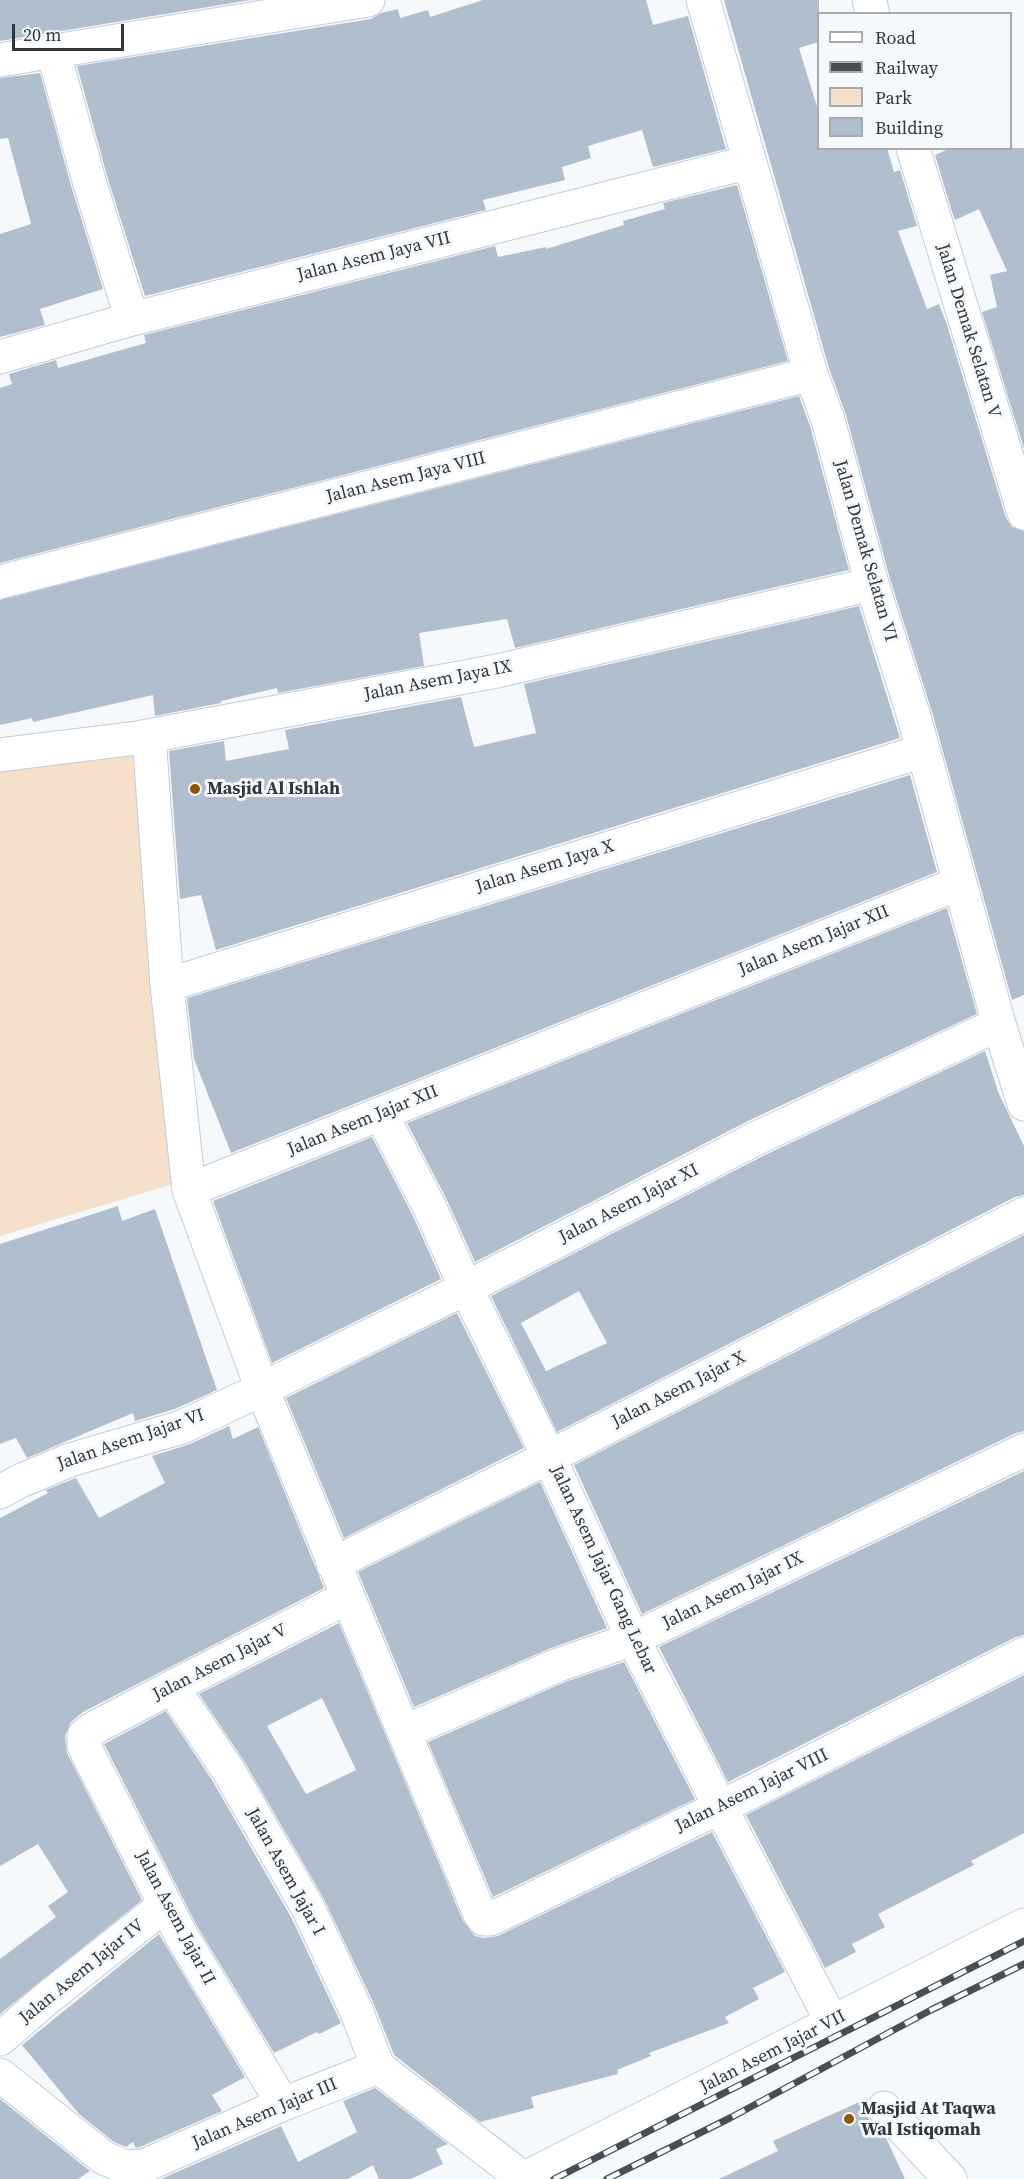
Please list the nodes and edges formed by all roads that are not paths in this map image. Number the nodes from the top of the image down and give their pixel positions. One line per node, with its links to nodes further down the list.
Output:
1 (368, 0): 3 (street)
2 (703, 0): 6 (street, Jalan Demak Selatan VI)
3 (53, 51): 4 (street); 7 (street)
4 (0, 60)
5 (914, 150): 10 (street, Jalan Demak Selatan V)
6 (750, 162): 7 (street, Jalan Asem Jaya VII); 9 (street, Jalan Demak Selatan VI)
7 (132, 319): 8 (street, Jalan Asem Jaya VII)
8 (0, 357)
9 (811, 374): 11 (street, Jalan Asem Jaya VIII); 12 (street, Jalan Demak Selatan VI)
10 (1024, 513)
11 (0, 582)
12 (872, 584): 13 (street, Jalan Asem Jaya IX); 14 (street, Jalan Demak Selatan VI)
13 (149, 736): 15 (street, Jalan Asem Jaya IX); 17 (street)
14 (923, 751): 16 (street, Jalan Demak Selatan VI); 17 (street, Jalan Asem Jaya X)
15 (0, 755)
16 (960, 883): 18 (street, Jalan Demak Selatan VI); 20 (street, Jalan Asem Jajar XII)
17 (168, 985): 21 (street)
18 (999, 1024): 19 (street, Jalan Demak Selatan VI); 23 (street, Jalan Asem Jajar XI)
19 (1024, 1104)
20 (381, 1114): 21 (street, Jalan Asem Jajar XII); 23 (street, Jalan Asem Jajar Gang Lebar)
21 (189, 1190): 24 (street)
22 (1024, 1214): 26 (street, Jalan Asem Jajar X)
23 (466, 1288): 24 (street, Jalan Asem Jajar XI); 26 (street, Jalan Asem Jajar Gang Lebar)
24 (262, 1389): 27 (street, Jalan Asem Jajar VI); 28 (street)
25 (1024, 1450): 30 (street, Jalan Asem Jajar IX)
26 (549, 1456): 28 (street, Jalan Asem Jajar X); 30 (street, Jalan Asem Jajar Gang Lebar)
27 (0, 1492)
28 (333, 1564): 29 (street)
29 (348, 1597): 32 (street, Jalan Asem Jajar V); 34 (street)
30 (633, 1639): 34 (street, Jalan Asem Jajar IX); 35 (street, Jalan Asem Jajar Gang Lebar)
31 (1024, 1654): 35 (street, Jalan Asem Jajar VIII)
32 (172, 1687): 33 (street, Jalan Asem Jajar V); 40 (street, Jalan Asem Jajar I)
33 (92, 1729): 36 (street, Jalan Asem Jajar II)
34 (404, 1732): 35 (street, Jalan Asem Jajar VIII)
35 (720, 1807): 38 (street, Jalan Asem Jajar Gang Lebar)
36 (165, 1905): 39 (street, Jalan Asem Jajar IV); 42 (street, Jalan Asem Jajar II)
37 (1024, 1925): 38 (street, Jalan Asem Jajar VII)
38 (832, 2022): 44 (street, Jalan Asem Jajar VII)
39 (0, 2039)
40 (378, 2067): 42 (street, Jalan Asem Jajar III); 44 (street)
41 (0, 2075): 42 (street, Jalan Asem Jajar III)
42 (283, 2104)
43 (884, 2108): 45 (street)
44 (523, 2179)
45 (950, 2179)

